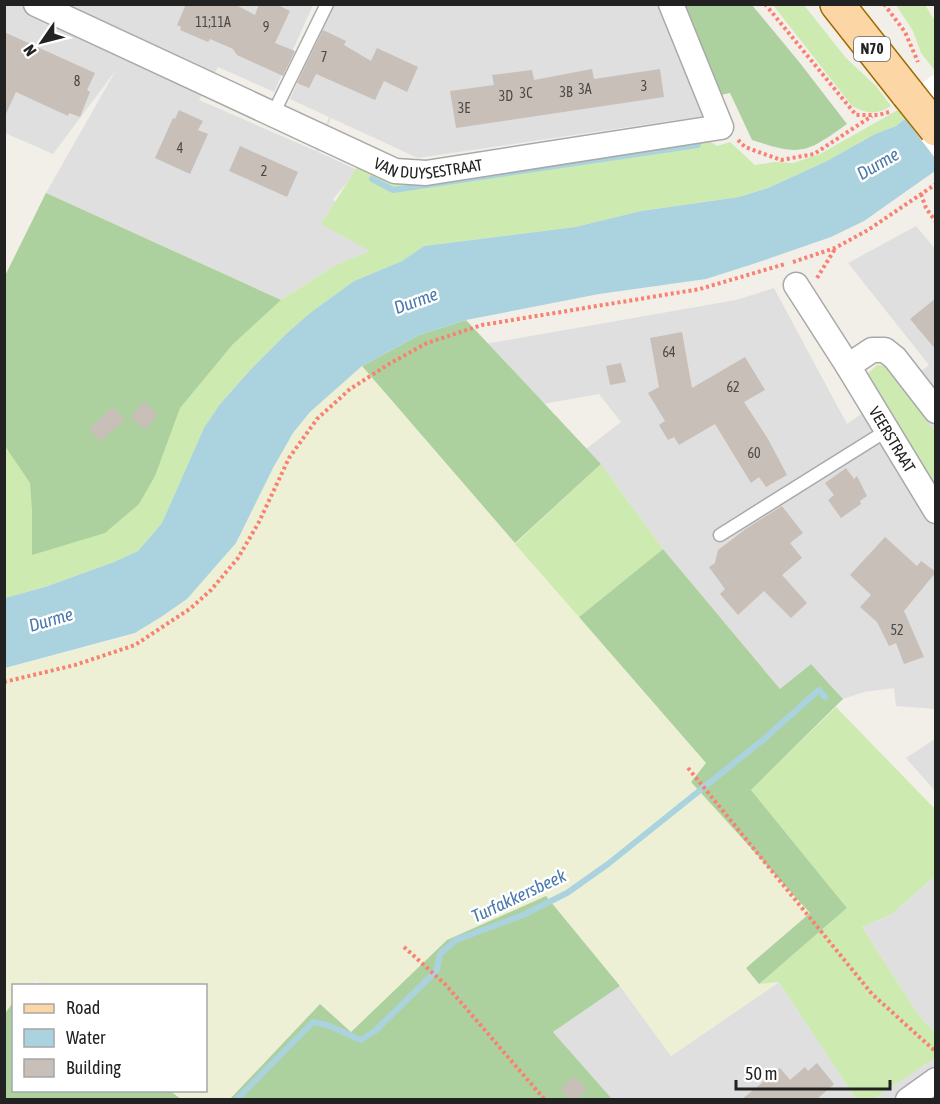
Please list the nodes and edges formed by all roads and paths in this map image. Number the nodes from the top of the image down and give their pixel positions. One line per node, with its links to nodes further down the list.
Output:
1 (36, 4): 10 (street, VAN DUYSESTRAAT)
2 (327, 4): 10 (lane)
3 (671, 4): 11 (street)
4 (765, 4): 9 (path)
5 (837, 4): 8 (main road, N70)
6 (862, 4): 8 (main road, N70)
7 (884, 4): 8 (path)
8 (914, 97): 9 (path); 12 (main road, N70, bridge)
9 (873, 115): 11 (path)
10 (272, 116): 11 (street, VAN DUYSESTRAAT)
11 (721, 127)
12 (936, 129)
13 (936, 184): 14 (path)
14 (921, 194): 15 (path); 16 (path)
15 (936, 222)
16 (835, 248): 18 (path); 24 (path)
17 (796, 285): 18 (street, VEERSTRAAT)
18 (808, 306): 19 (street, VEERSTRAAT)
19 (848, 366): 20 (street); 21 (street, VEERSTRAAT)
20 (936, 411)
21 (886, 431): 22 (street, VEERSTRAAT); 23 (lane)
22 (936, 511)
23 (720, 535)
24 (4, 681)
25 (688, 768): 27 (path)
26 (404, 946): 29 (path)
27 (936, 1052)
28 (936, 1080): 30 (street)
29 (545, 1100)
30 (908, 1100)

